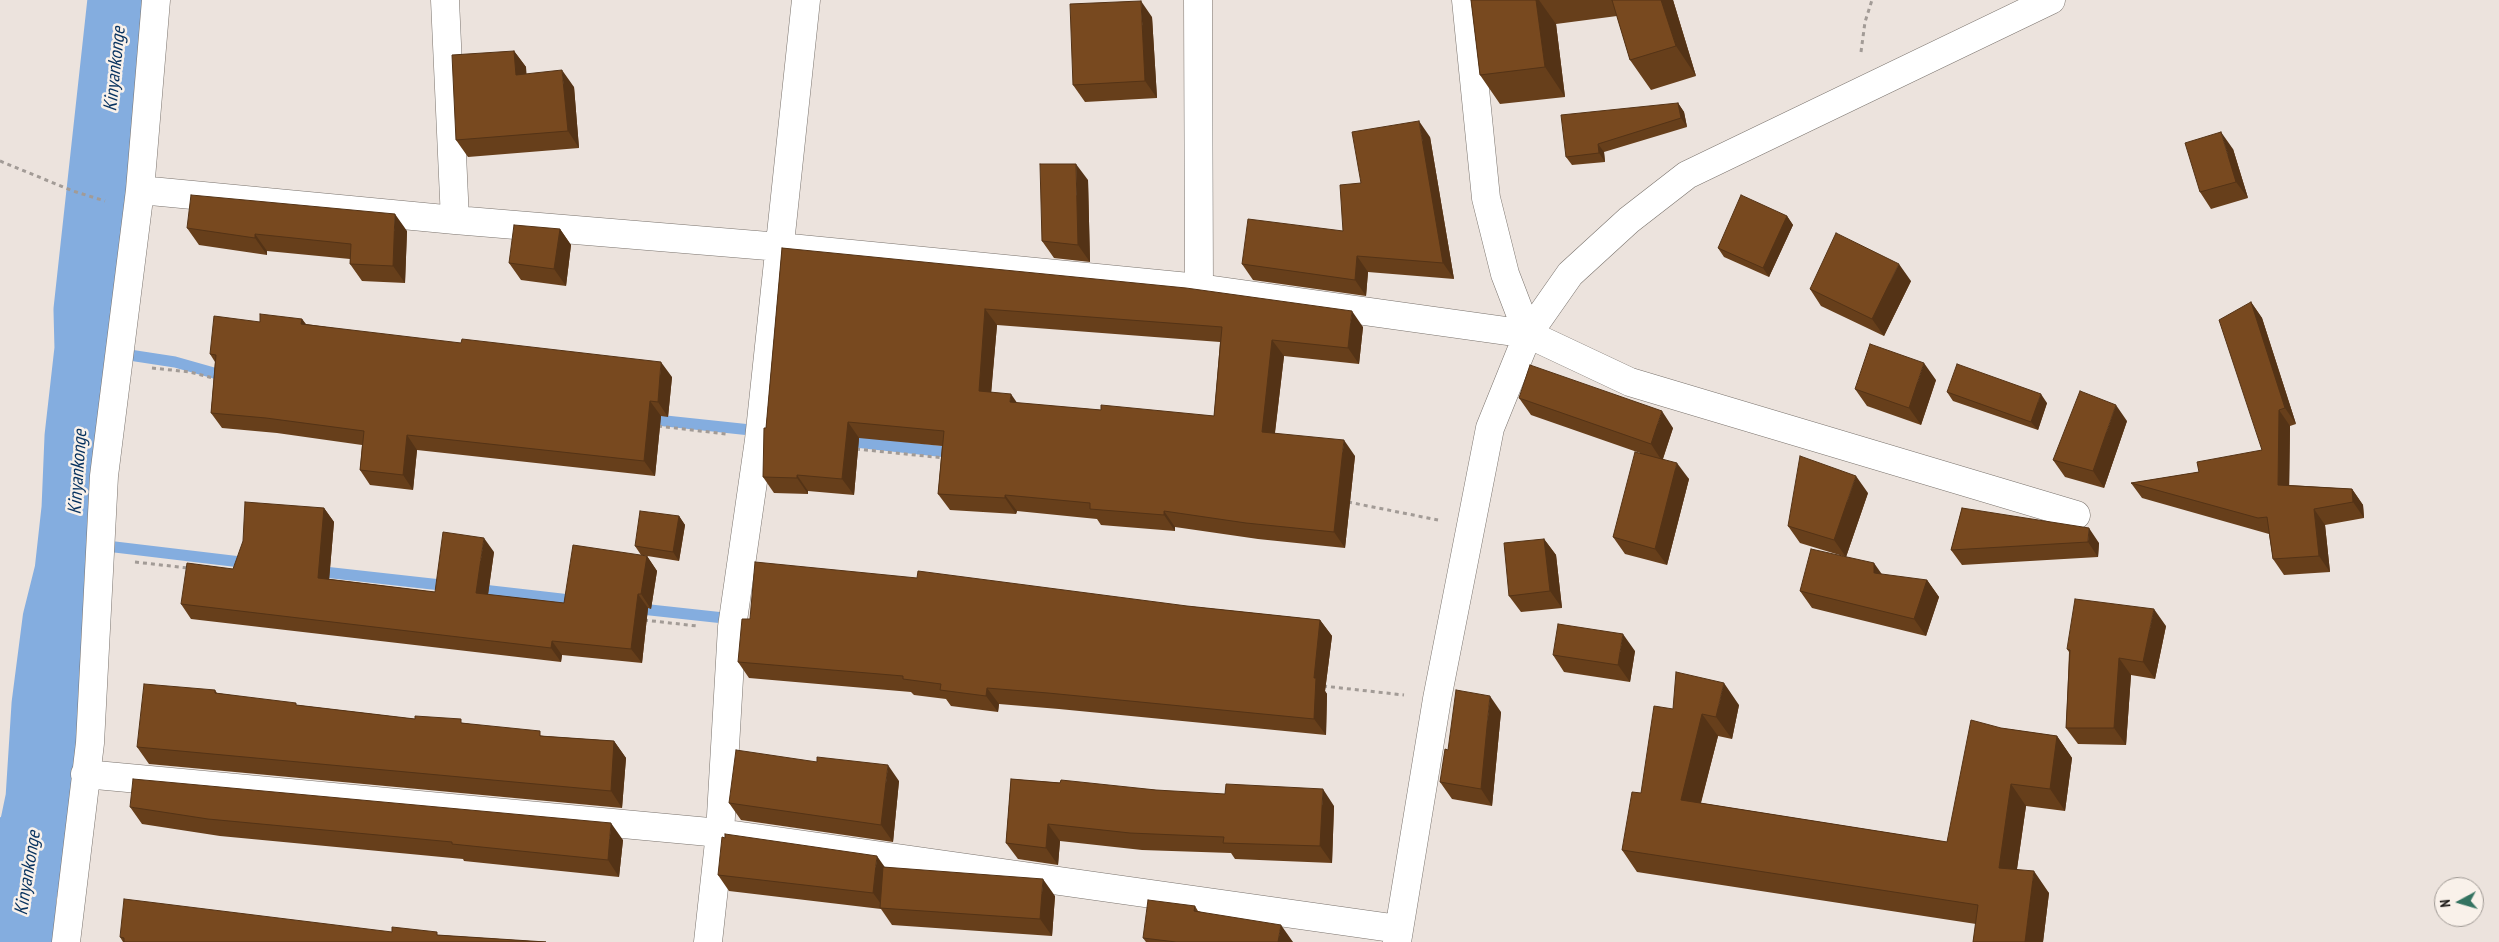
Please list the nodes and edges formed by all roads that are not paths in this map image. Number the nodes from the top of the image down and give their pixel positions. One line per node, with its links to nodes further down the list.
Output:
1 (156, 0): 7 (street)
2 (445, 0): 8 (street)
3 (806, 0): 9 (street)
4 (1198, 0): 10 (street)
5 (1466, 0): 11 (street)
6 (2051, 0): 11 (street)
7 (140, 190): 8 (street); 13 (street)
8 (454, 220): 9 (street)
9 (780, 247): 10 (street); 14 (street)
10 (1199, 288): 11 (street)
11 (1528, 334): 12 (street); 15 (street)
12 (2076, 514)
13 (86, 774): 14 (street); 16 (street)
14 (720, 833): 15 (street); 17 (street)
15 (1398, 936)
16 (66, 942)
17 (708, 942)

